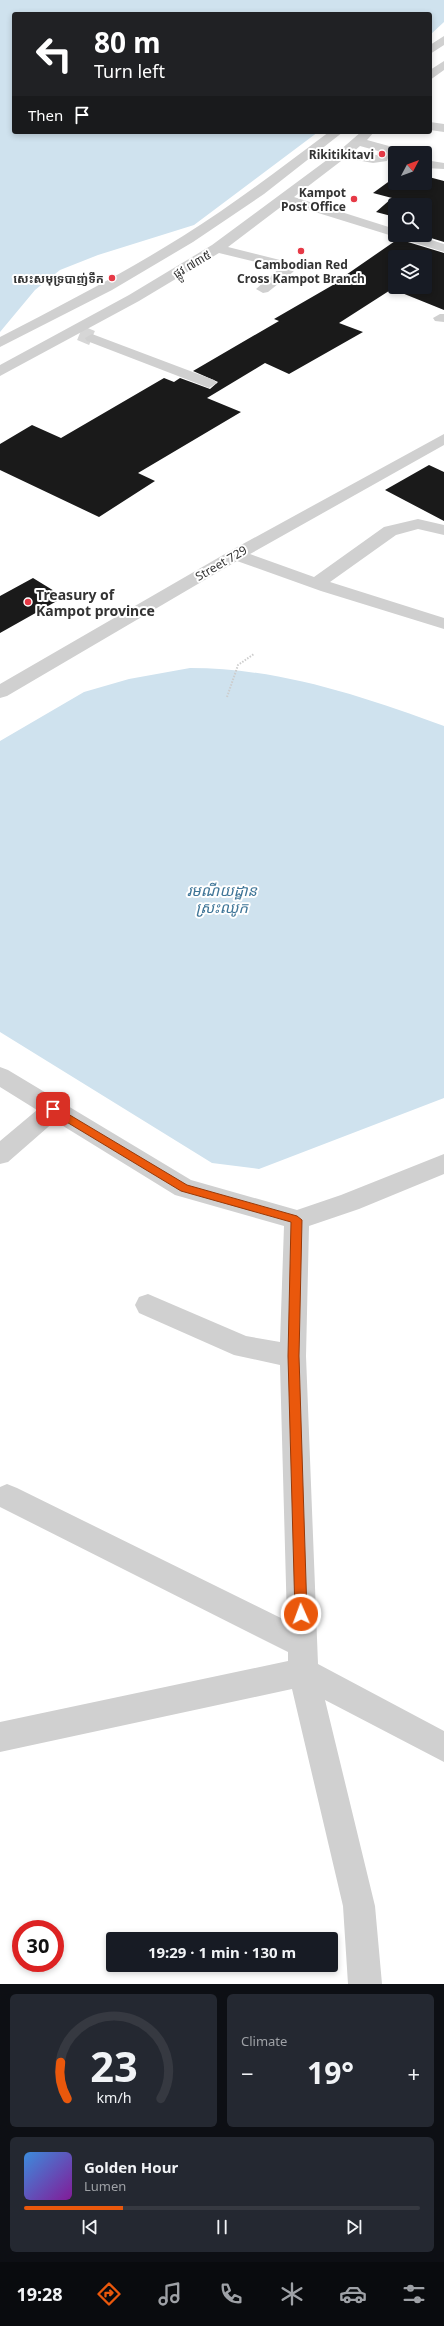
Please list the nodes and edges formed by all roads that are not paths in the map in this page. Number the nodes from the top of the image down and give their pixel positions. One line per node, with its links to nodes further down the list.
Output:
1 (444, 39): 2 (street)
2 (432, 49)
3 (443, 67): 4 (street)
4 (432, 75)
5 (432, 126): 6 (street)
6 (444, 128)
7 (334, 134): 21 (street)
8 (363, 136): 9 (street, ផ្លូវ ៧៣៥); 10 (street)
9 (343, 154): 11 (street); 14 (street, ផ្លូវ ៧៣៥)
10 (388, 156)
11 (388, 159)
12 (432, 165): 13 (street)
13 (441, 166)
14 (284, 198): 15 (street); 17 (street, ផ្លូវ ៧៣៥)
15 (388, 231)
16 (425, 242): 18 (street)
17 (218, 248): 19 (street); 20 (street, ផ្លូវ ៧៣៥)
18 (444, 248)
19 (263, 289)
20 (81, 334): 22 (street, ផ្លូវ ៧៣៥); 23 (street)
21 (0, 343)
22 (0, 371)
23 (209, 383)
24 (444, 439): 26 (street, Street 729)
25 (444, 530): 27 (street)
26 (236, 555): 27 (street); 29 (street, Street 729)
27 (317, 583): 28 (street)
28 (444, 624)
29 (0, 692)
30 (0, 1076): 31 (street)
31 (53, 1109): 32 (street); 34 (street)
32 (0, 1155)
33 (444, 1164): 34 (street)
34 (297, 1220): 36 (street)
35 (148, 1305): 36 (street)
36 (293, 1356): 38 (street)
37 (7, 1497): 38 (street)
38 (303, 1658): 39 (street); 40 (street); 41 (street)
39 (0, 1737)
40 (444, 1747)
41 (365, 1984)

